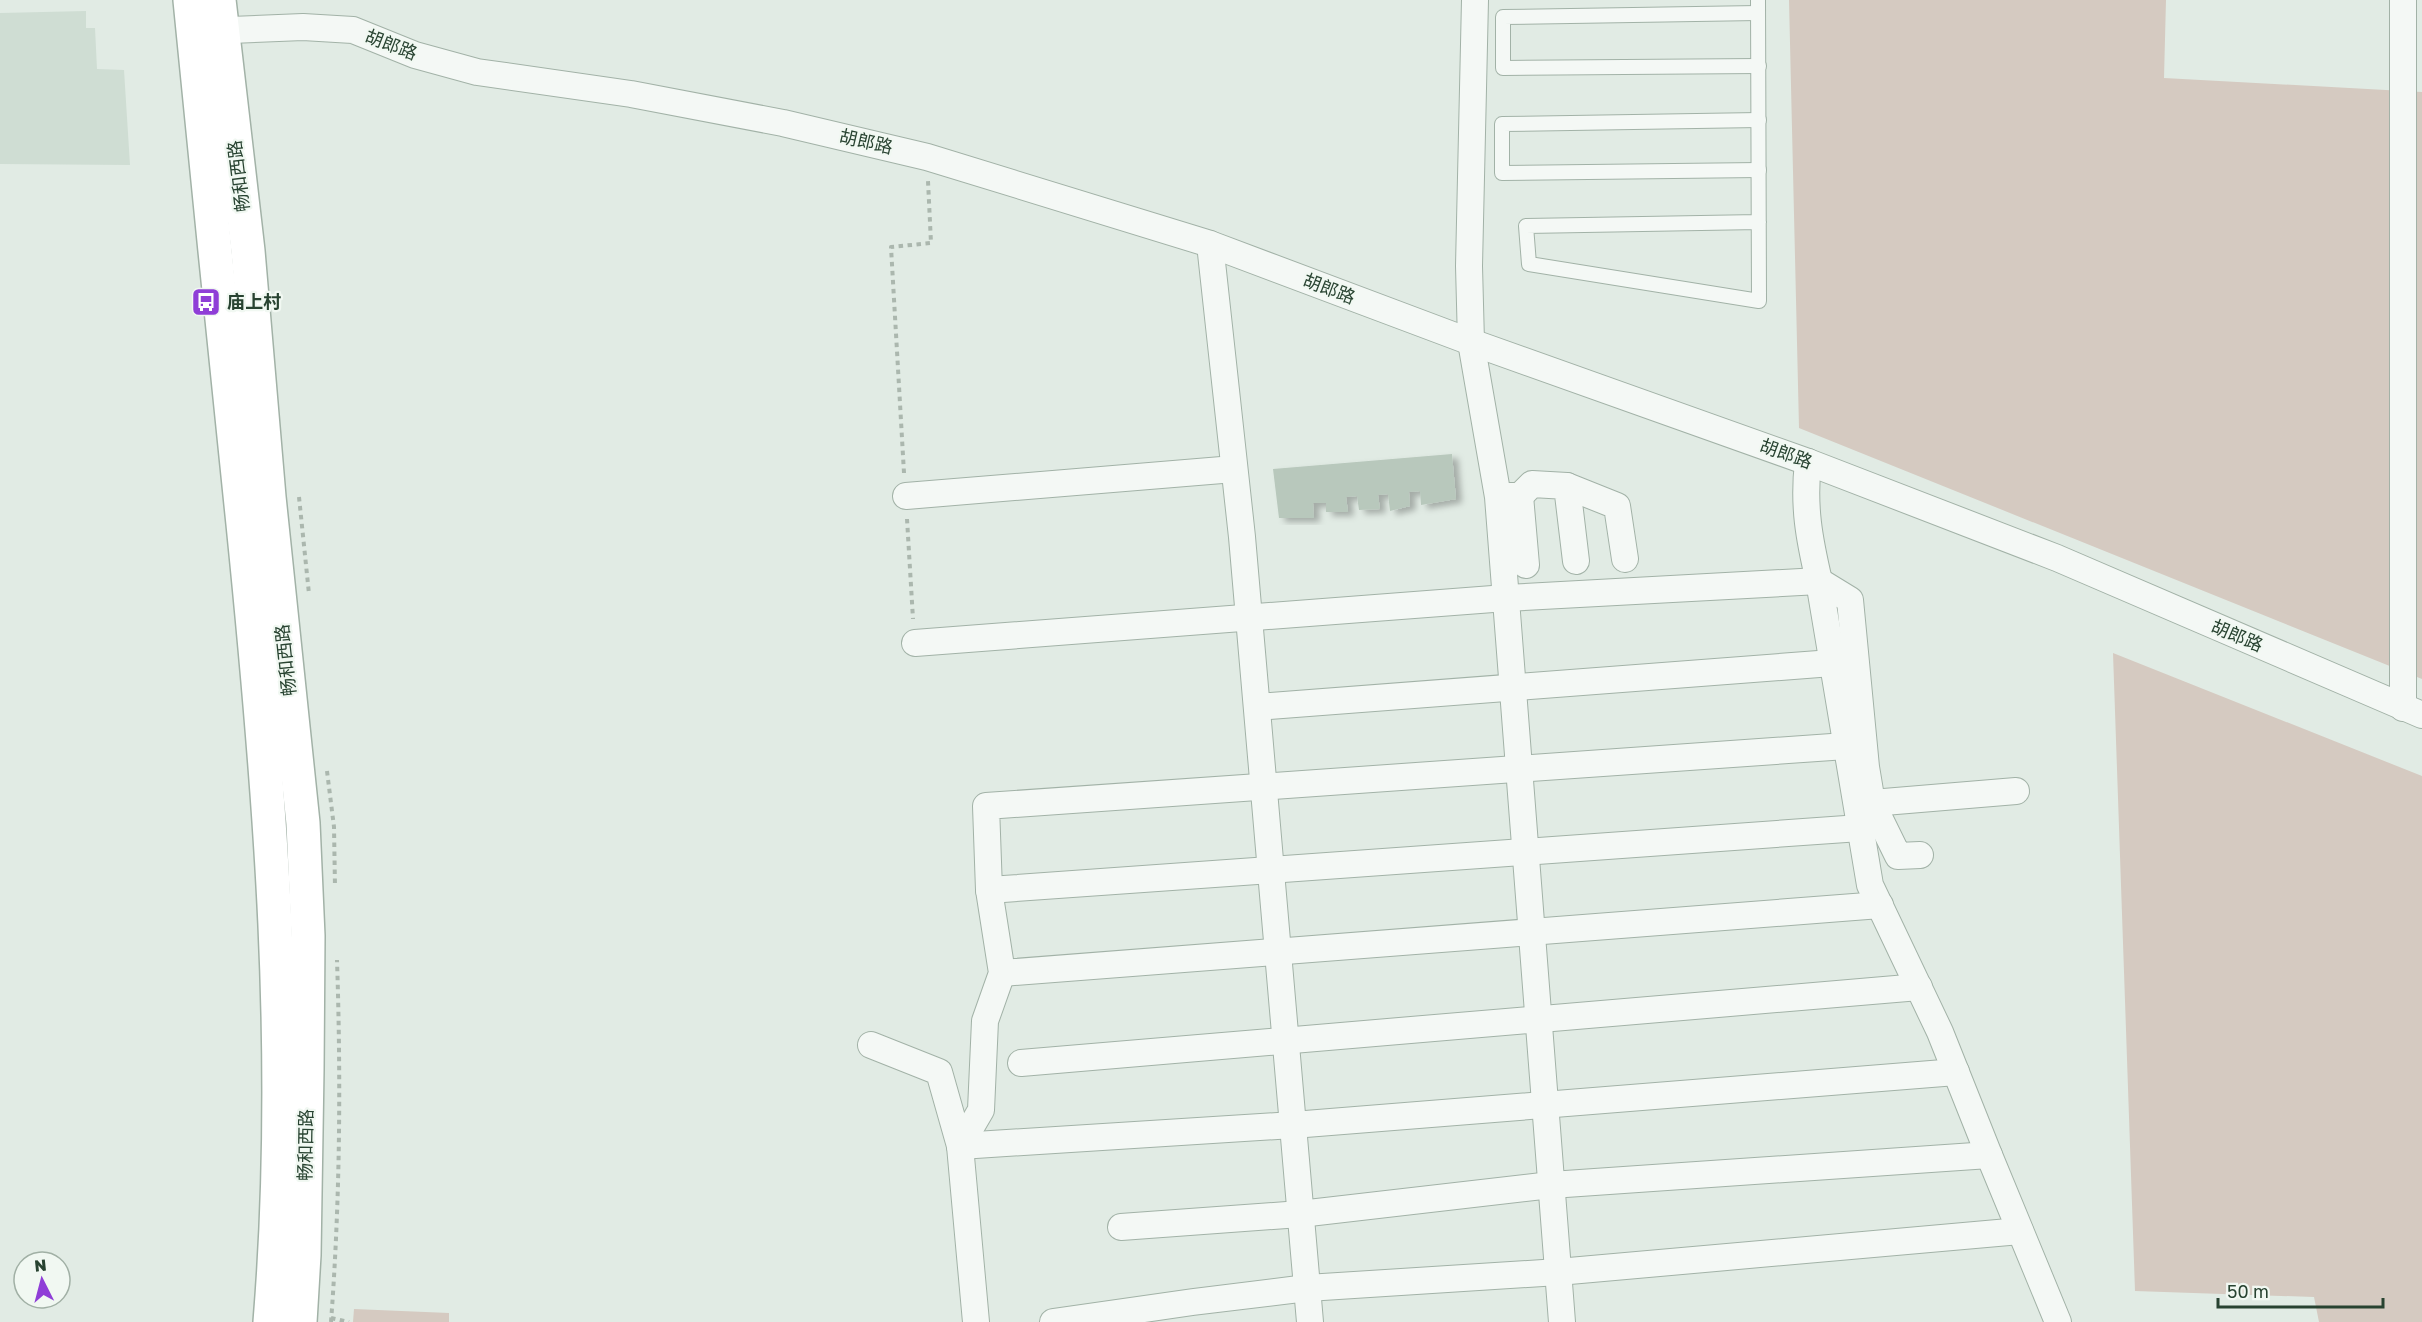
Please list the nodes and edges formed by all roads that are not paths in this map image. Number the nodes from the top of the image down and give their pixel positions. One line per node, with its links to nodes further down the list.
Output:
1 (1475, 0): 10 (street)
2 (2403, 0): 26 (street)
3 (1758, 7): 5 (lane); 5 (lane)
4 (206, 15): 9 (street, 胡郎路); 57 (main road, 畅和西路); 58 (main road, 畅和西路)
5 (1758, 66): 6 (lane)
6 (1759, 120): 7 (lane); 7 (lane)
7 (1759, 170): 8 (lane)
8 (1759, 222): 8 (lane)
9 (1210, 244): 10 (street, 胡郎路); 12 (street)
10 (1471, 342): 11 (street, 胡郎路); 15 (street)
11 (1808, 462): 19 (street); 26 (street, 胡郎路)
12 (1234, 470): 14 (street); 21 (street)
13 (1567, 486): 15 (street); 16 (street); 17 (street)
14 (906, 496)
15 (1509, 496): 18 (street); 20 (street)
16 (1625, 559)
17 (1576, 561)
18 (1526, 565)
19 (1819, 581): 20 (street); 23 (street); 31 (street)
20 (1506, 598): 21 (street); 24 (street)
21 (1249, 618): 22 (street); 25 (street)
22 (915, 643)
23 (1832, 663): 24 (street); 27 (street)
24 (1513, 688): 25 (street); 28 (street)
25 (1257, 707): 29 (street)
26 (2413, 712)
27 (1846, 746): 28 (street); 32 (street)
28 (1519, 769): 29 (street); 33 (street)
29 (1263, 787): 35 (street); 36 (street)
30 (2016, 790): 31 (street)
31 (1872, 803): 34 (street)
32 (1860, 828): 33 (street); 37 (street)
33 (1526, 852): 35 (street); 38 (street)
34 (1920, 855)
35 (1271, 870): 36 (street); 39 (street)
36 (989, 890): 40 (street)
37 (1880, 905): 38 (street); 41 (street)
38 (1532, 932): 39 (street); 42 (street)
39 (1278, 952): 40 (street); 43 (street)
40 (1002, 973): 49 (street)
41 (1919, 987): 42 (street); 46 (street)
42 (1539, 1019): 43 (street); 47 (street)
43 (1285, 1040): 45 (street); 48 (street)
44 (871, 1045): 49 (street)
45 (1021, 1063)
46 (1956, 1072): 47 (street); 50 (street)
47 (1545, 1106): 48 (street); 51 (street)
48 (1293, 1125): 49 (street); 52 (street)
49 (960, 1146): 59 (street)
50 (1989, 1155): 51 (street); 54 (street)
51 (1551, 1185): 52 (street); 55 (street)
52 (1300, 1214): 53 (street); 56 (street)
53 (1121, 1227)
54 (2020, 1231): 55 (street); 63 (street)
55 (1558, 1272): 56 (street); 62 (street)
56 (1307, 1288): 60 (street); 61 (street)
57 (316, 1320)
58 (270, 1322)
59 (976, 1322)
60 (1053, 1322)
61 (1310, 1322)
62 (1562, 1322)
63 (2058, 1322)

